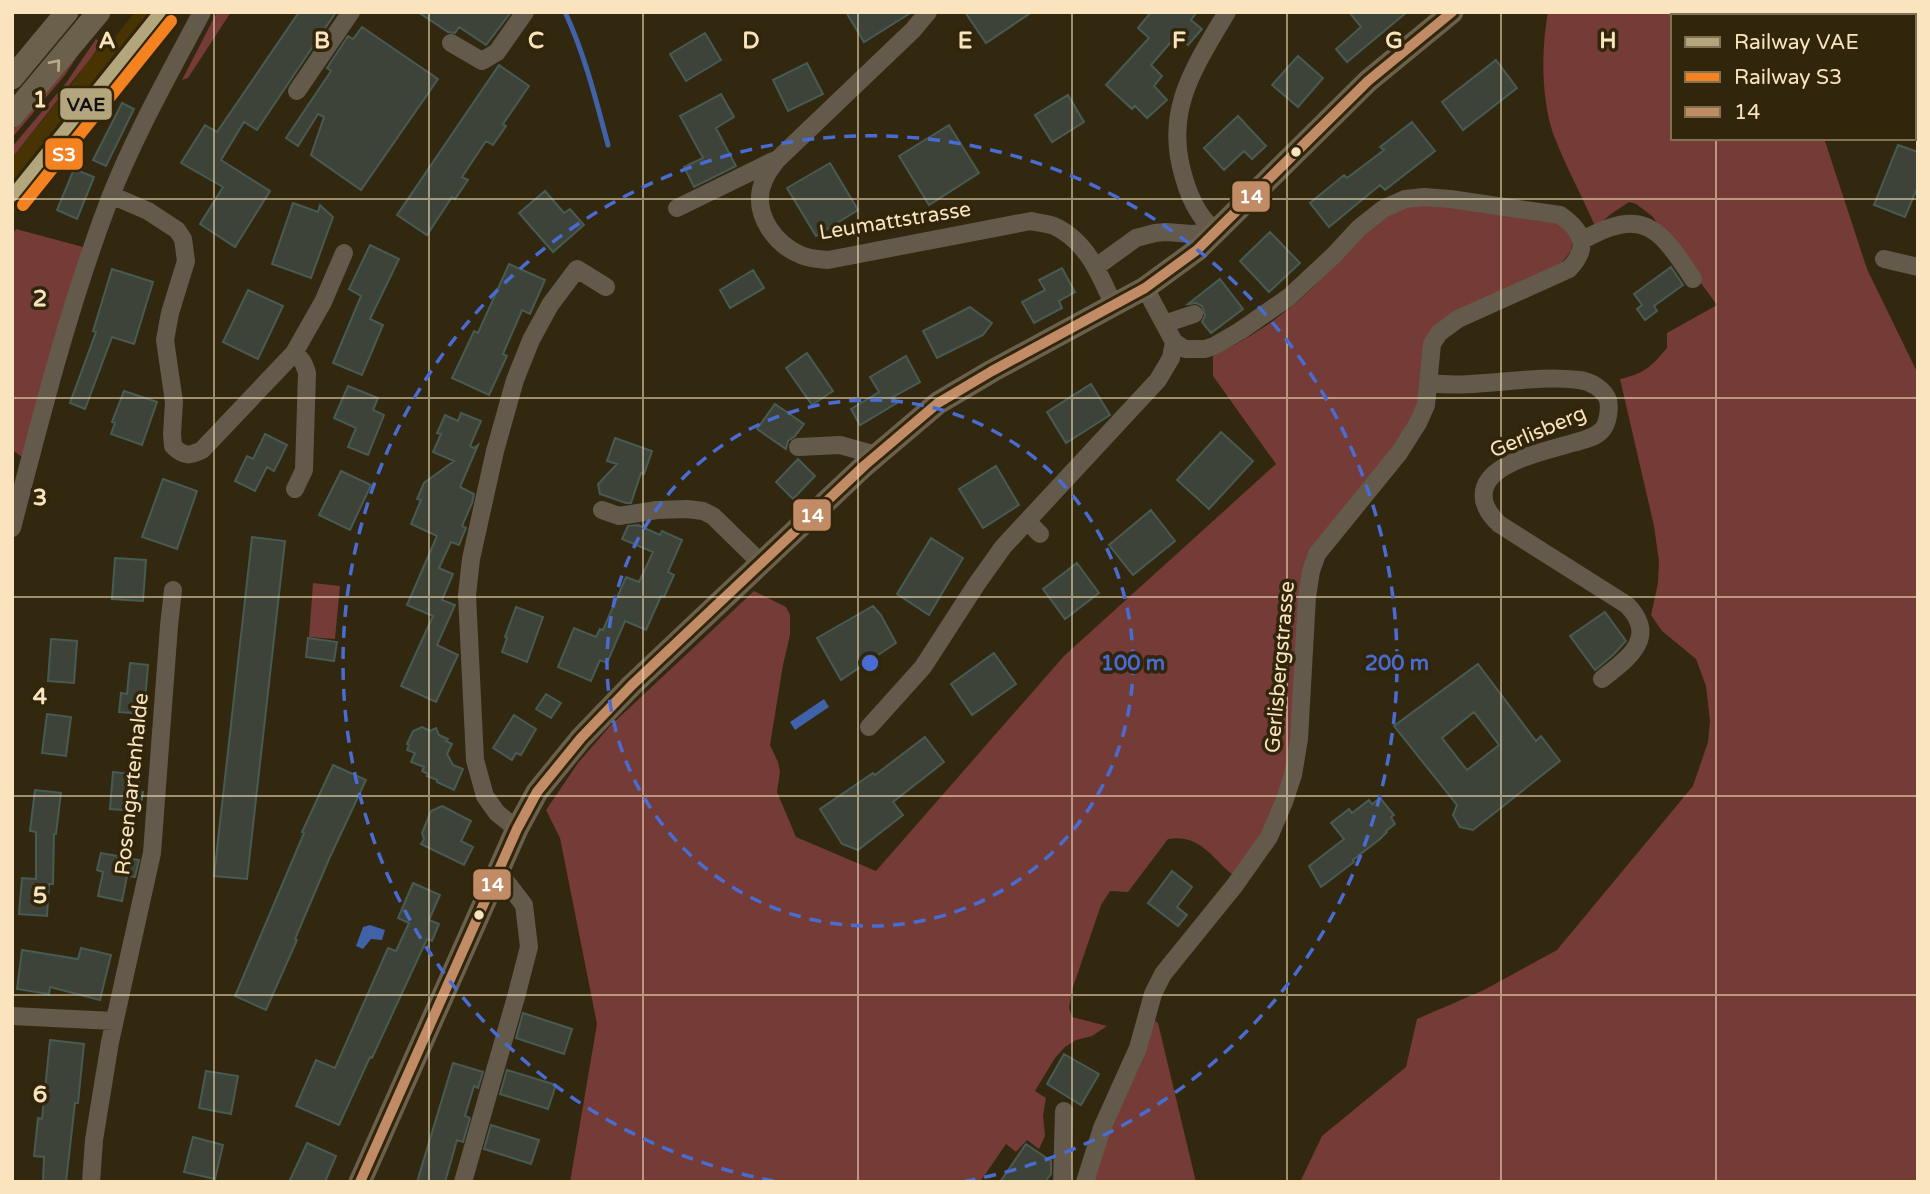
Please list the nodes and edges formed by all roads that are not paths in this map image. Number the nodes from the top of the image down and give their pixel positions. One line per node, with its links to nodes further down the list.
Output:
1 (67, 12): 10 (main road)
2 (99, 12): 12 (main road, one-way to 2)
3 (202, 12): 14 (street)
4 (351, 12): 11 (street)
5 (525, 12): 9 (street)
6 (928, 12): 13 (street, Leumattstrasse)
7 (1227, 12): 16 (street)
8 (1452, 12): 16 (main road)
9 (451, 43)
10 (12, 78)
11 (297, 91)
12 (12, 116)
13 (777, 160): 15 (street); 20 (street, Leumattstrasse)
14 (111, 195): 29 (street); 36 (street)
15 (677, 208)
16 (1217, 232): 20 (street); 24 (main road)
17 (1581, 241): 22 (street); 28 (street); 30 (street, Gerlisbergstrasse)
18 (344, 253): 29 (street)
19 (1884, 260): 21 (street)
20 (1096, 267): 25 (street, Leumattstrasse)
21 (1918, 267)
22 (1693, 279)
23 (606, 287): 42 (street)
24 (1145, 289): 25 (main road); 27 (street)
25 (1114, 306): 32 (main road)
26 (1194, 314): 27 (street)
27 (1165, 325): 28 (street)
28 (1174, 342): 35 (street)
29 (294, 353): 33 (street)
30 (1430, 383): 40 (street, Gerlisberg); 51 (street, Gerlisbergstrasse)
31 (798, 447): 32 (street)
32 (876, 455): 38 (main road)
33 (295, 489)
34 (602, 510): 38 (street)
35 (1027, 521): 37 (street); 41 (street)
36 (12, 528)
37 (1040, 534)
38 (762, 564): 42 (main road)
39 (173, 590): 45 (street, Rosengartenhalde)
40 (1601, 679)
41 (869, 727)
42 (517, 829): 43 (main road)
43 (498, 871): 48 (main road); 49 (street)
44 (12, 1016): 45 (street)
45 (114, 1021): 47 (street, Rosengartenhalde)
46 (1064, 1111): 50 (street)
47 (91, 1182)
48 (360, 1182)
49 (463, 1182)
50 (1062, 1182)
51 (1085, 1182)

